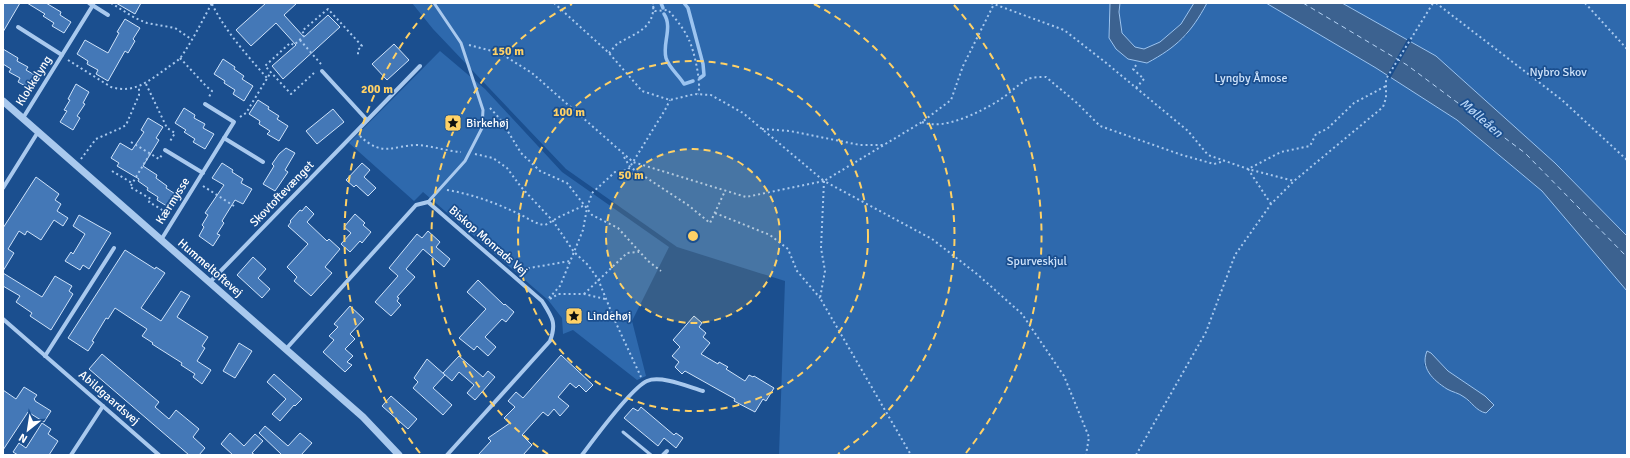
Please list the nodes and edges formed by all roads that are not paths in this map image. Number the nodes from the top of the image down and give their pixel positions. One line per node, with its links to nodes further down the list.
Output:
1 (434, 3): 18 (lane)
2 (90, 4): 3 (street, Klokkelyng); 5 (street, Klokkelyng)
3 (108, 15)
4 (18, 27): 5 (street, Klokkelyng)
5 (62, 55): 10 (street, Klokkelyng)
6 (420, 66): 11 (street, Skovtoftevænget)
7 (322, 71): 11 (street)
8 (3, 101): 10 (street, Hummeltoftevej)
9 (205, 104): 13 (street, Kærmysse)
10 (23, 118): 12 (street, Hummeltoftevej)
11 (367, 120): 21 (street, Skovtoftevænget)
12 (38, 132): 17 (street); 19 (street, Hummeltoftevej)
13 (224, 138): 15 (street); 16 (street, Kærmysse)
14 (165, 150): 16 (street, Kærmysse)
15 (263, 162)
16 (203, 173): 19 (street, Kærmysse)
17 (3, 188)
18 (428, 202): 23 (street); 32 (street, Biskop Monrads Vej)
19 (162, 240): 21 (street, Hummeltoftevej)
20 (114, 248): 24 (street)
21 (210, 282): 23 (street, Hummeltoftevej)
22 (3, 319): 24 (street, Abildgaardsvej)
23 (286, 349): 31 (street, Hummeltoftevej)
24 (45, 356): 26 (street, Abildgaardsvej)
25 (703, 391): 33 (street)
26 (103, 406): 29 (street); 30 (street, Abildgaardsvej)
27 (623, 432): 34 (lane)
28 (667, 451): 35 (street)
29 (71, 455)
30 (159, 455)
31 (399, 455)
32 (447, 455)
33 (582, 455)
34 (651, 455)
35 (664, 455)

